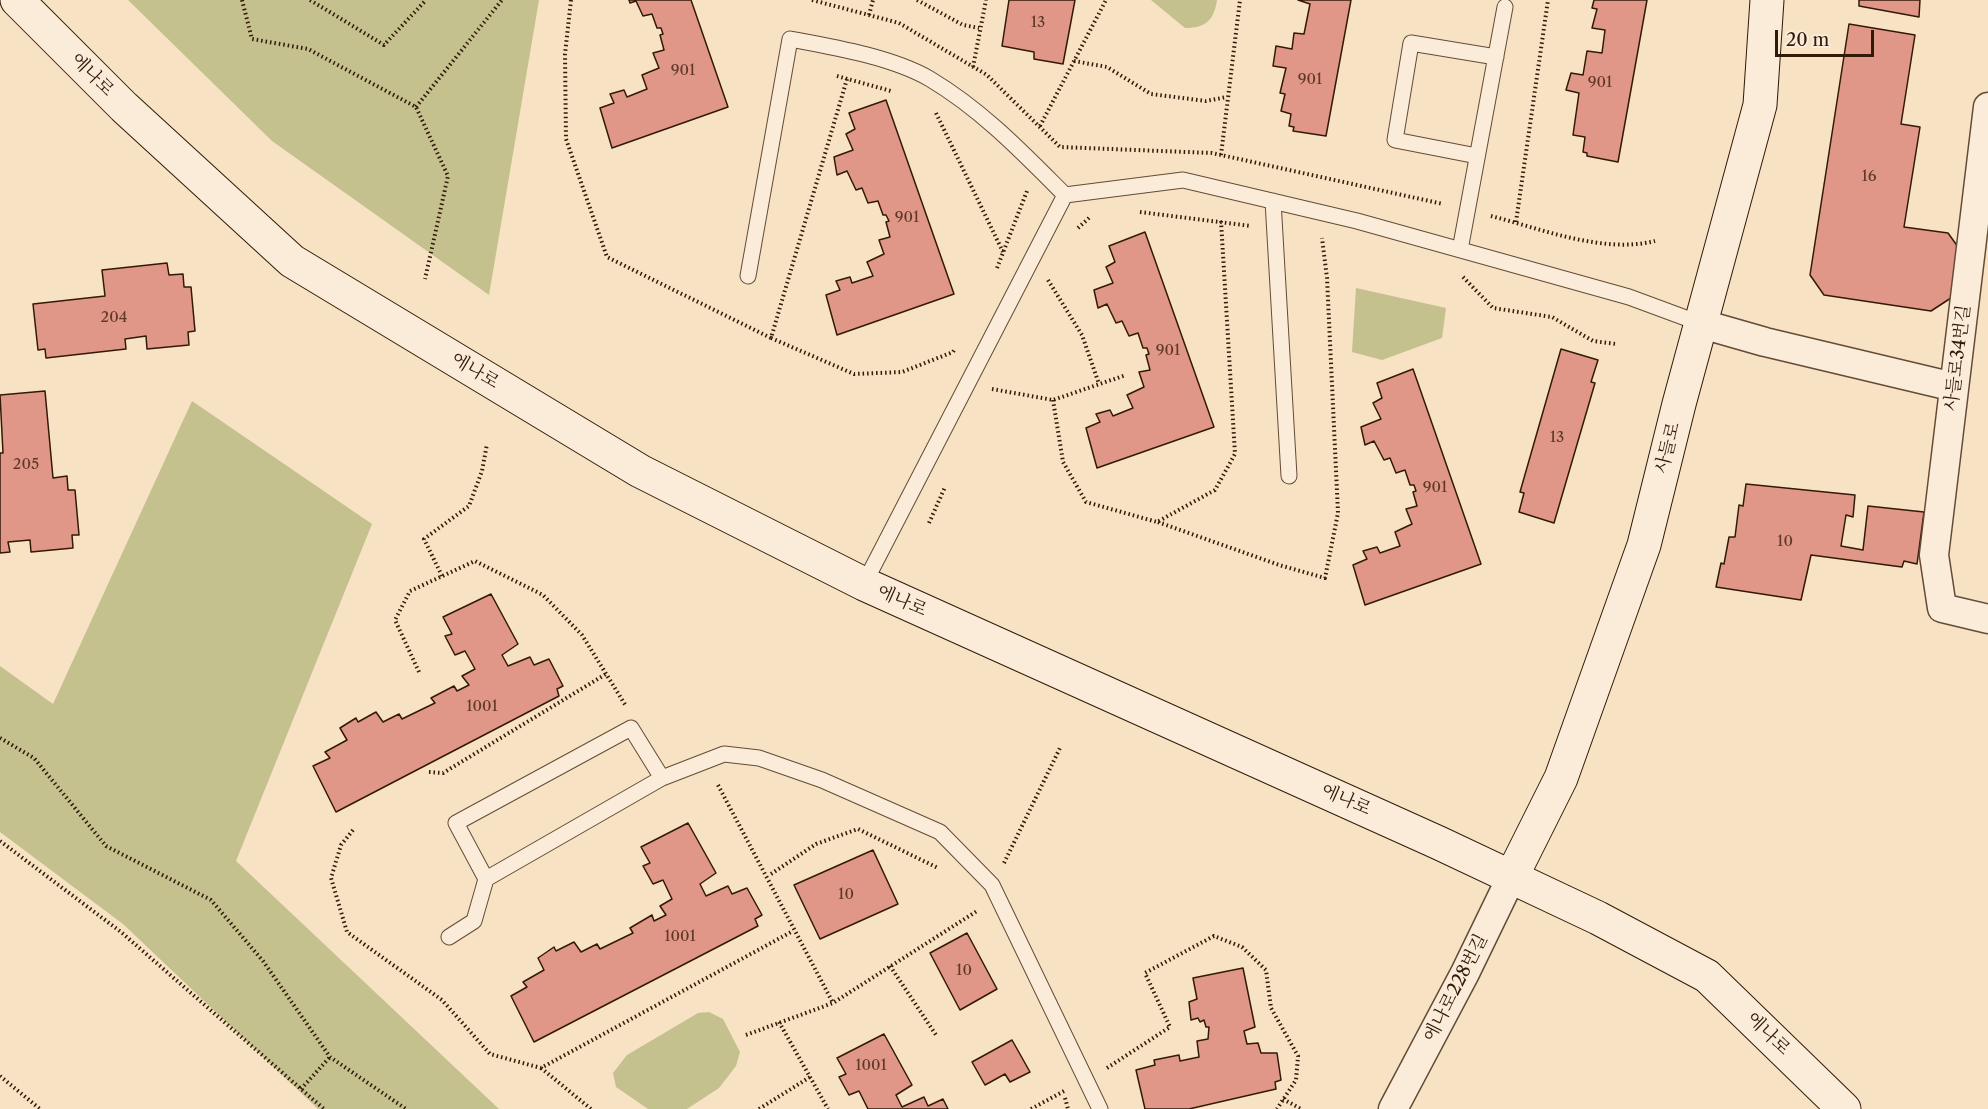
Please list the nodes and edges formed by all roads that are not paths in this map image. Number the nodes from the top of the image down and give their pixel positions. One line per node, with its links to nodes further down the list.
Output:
1 (16, 0): 14 (street, 에나로)
2 (1767, 0): 11 (street, 사들로)
3 (1505, 7): 4 (lane)
4 (1496, 57): 6 (lane); 6 (lane)
5 (1988, 106): 12 (street, 사들로34번길)
6 (1477, 156): 9 (lane)
7 (1065, 195): 8 (lane); 10 (lane); 14 (lane)
8 (1273, 201): 9 (lane); 13 (lane)
9 (1460, 250): 11 (lane)
10 (748, 276)
11 (1702, 324): 12 (street); 17 (street, 사들로)
12 (1954, 387): 15 (street, 사들로34번길)
13 (1288, 476)
14 (864, 584): 17 (street, 에나로)
15 (1988, 619)
16 (662, 778): 18 (lane); 18 (lane); 21 (lane)
17 (1511, 878): 20 (street, 에나로228번길); 22 (street, 에나로)
18 (486, 879): 19 (lane)
19 (449, 937)
20 (1403, 1105)
21 (1100, 1109)
22 (1844, 1109)

